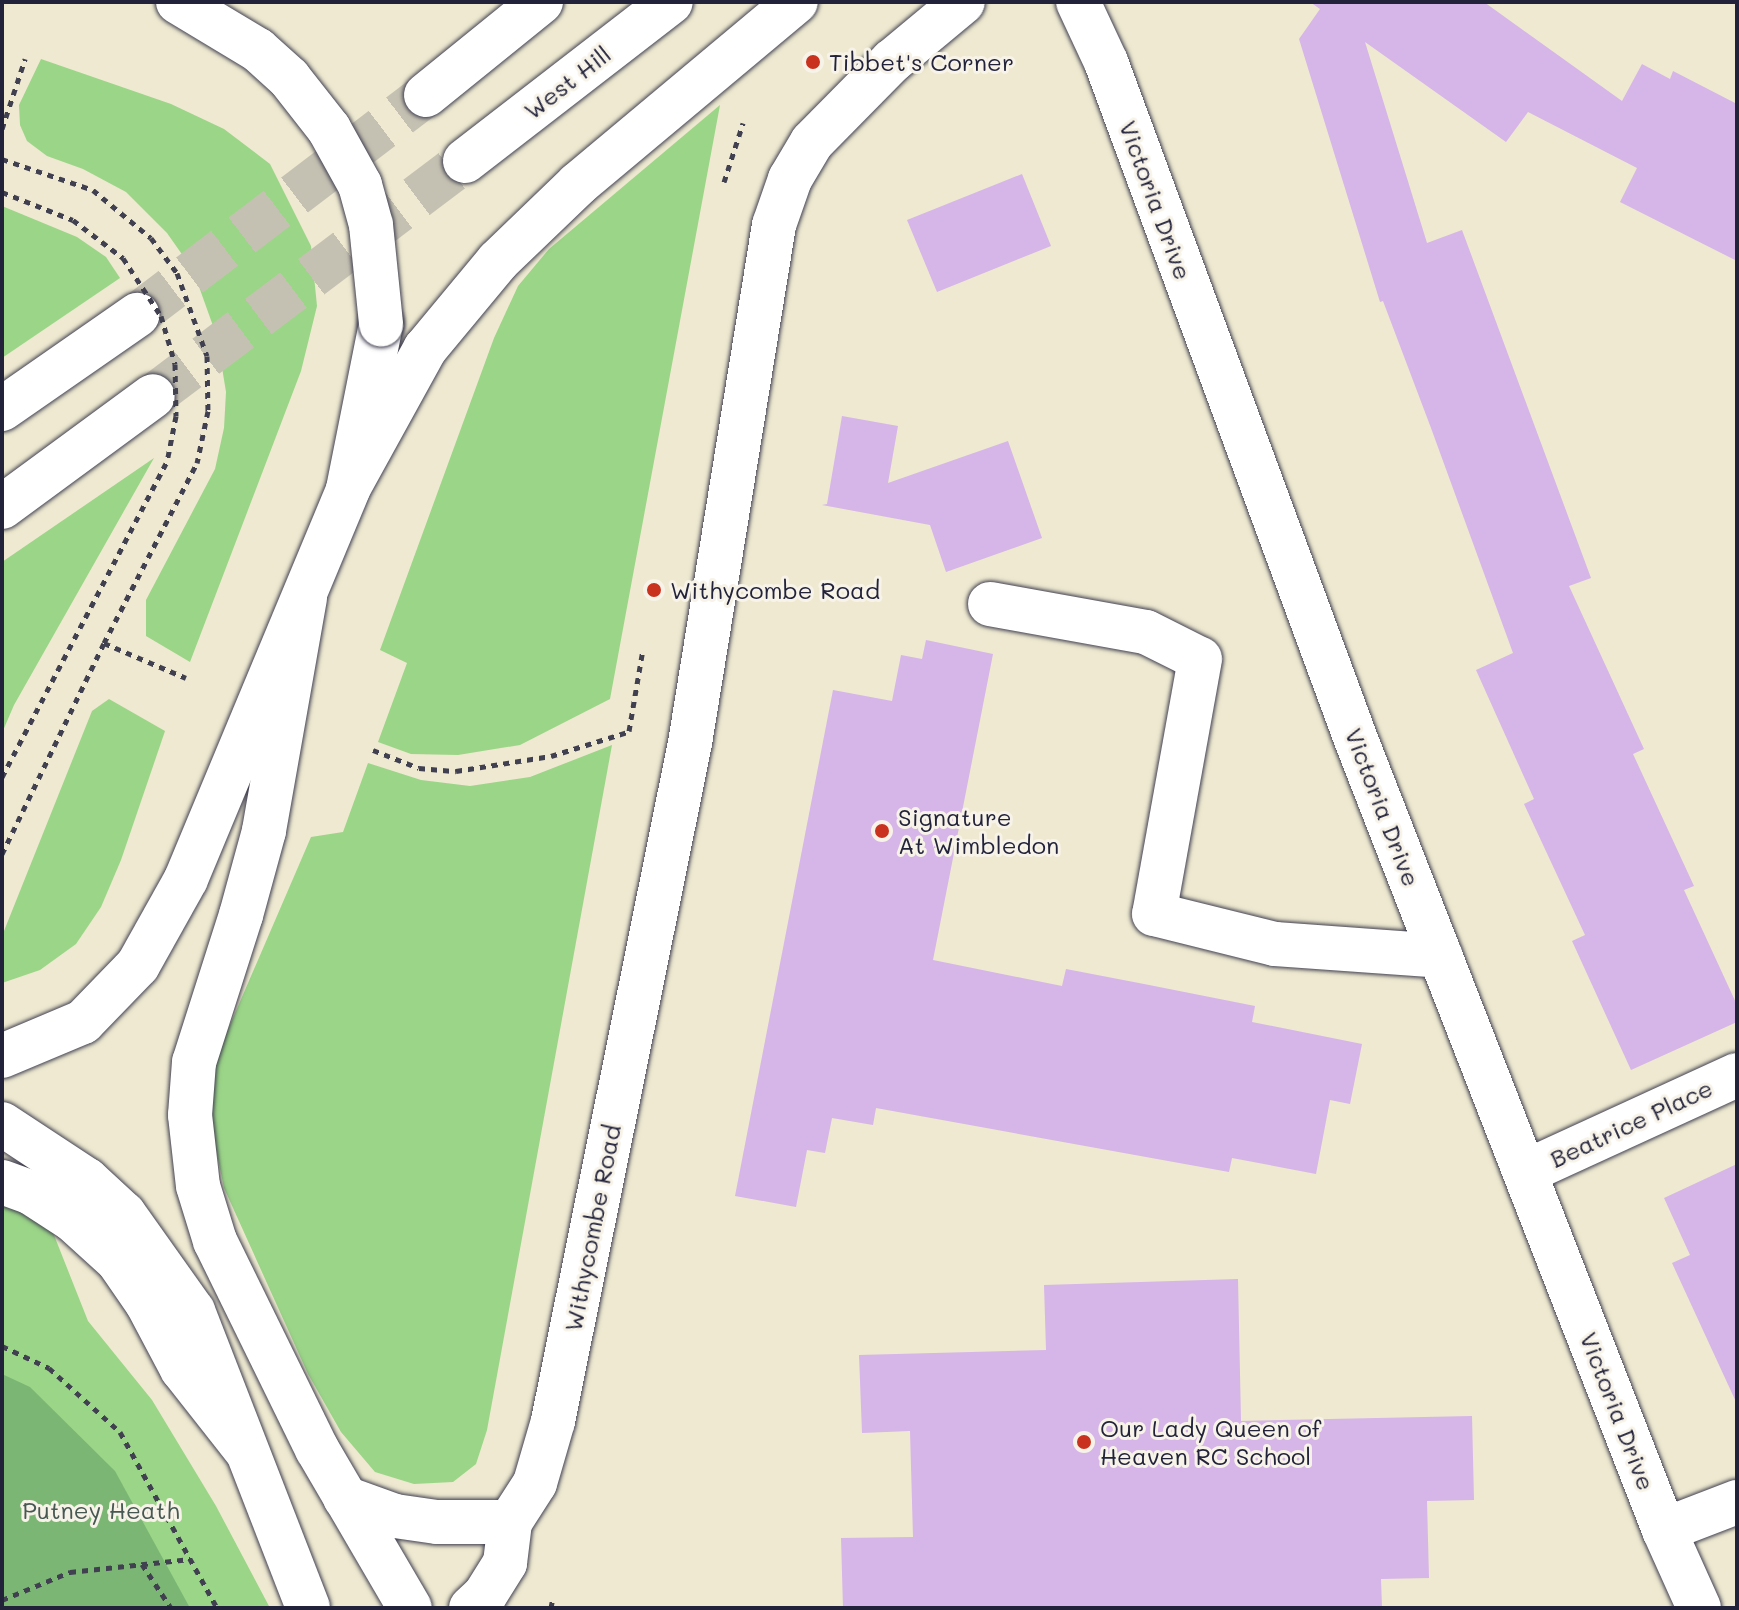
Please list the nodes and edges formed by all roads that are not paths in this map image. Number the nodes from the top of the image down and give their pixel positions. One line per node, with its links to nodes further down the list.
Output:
1 (178, 2): 12 (main road, bridge)
2 (541, 2): 7 (main road)
3 (796, 2): 12 (main road)
4 (963, 2): 25 (main road, Withycombe Road)
5 (1078, 2): 16 (main road, Victoria Drive)
6 (670, 3): 8 (main road, West Hill)
7 (426, 95)
8 (465, 161)
9 (137, 315): 11 (main road)
10 (153, 396): 13 (main road)
11 (2, 409)
12 (348, 489): 14 (main road)
13 (2, 507)
14 (305, 598): 17 (main road); 23 (main road)
15 (990, 604): 16 (main road)
16 (1441, 956): 20 (main road, Victoria Drive)
17 (2, 1056)
18 (1737, 1075): 20 (main road, Beatrice Place)
19 (2, 1124): 22 (main road)
20 (1525, 1172): 26 (main road, Victoria Drive)
21 (2, 1182): 22 (main road)
22 (245, 1449): 27 (main road)
23 (345, 1498): 25 (main road); 28 (main road)
24 (1737, 1502): 26 (main road)
25 (510, 1522): 29 (main road, Withycombe Road)
26 (1664, 1530): 30 (main road, Victoria Drive)
27 (308, 1608)
28 (410, 1608)
29 (471, 1608)
30 (1699, 1608)

